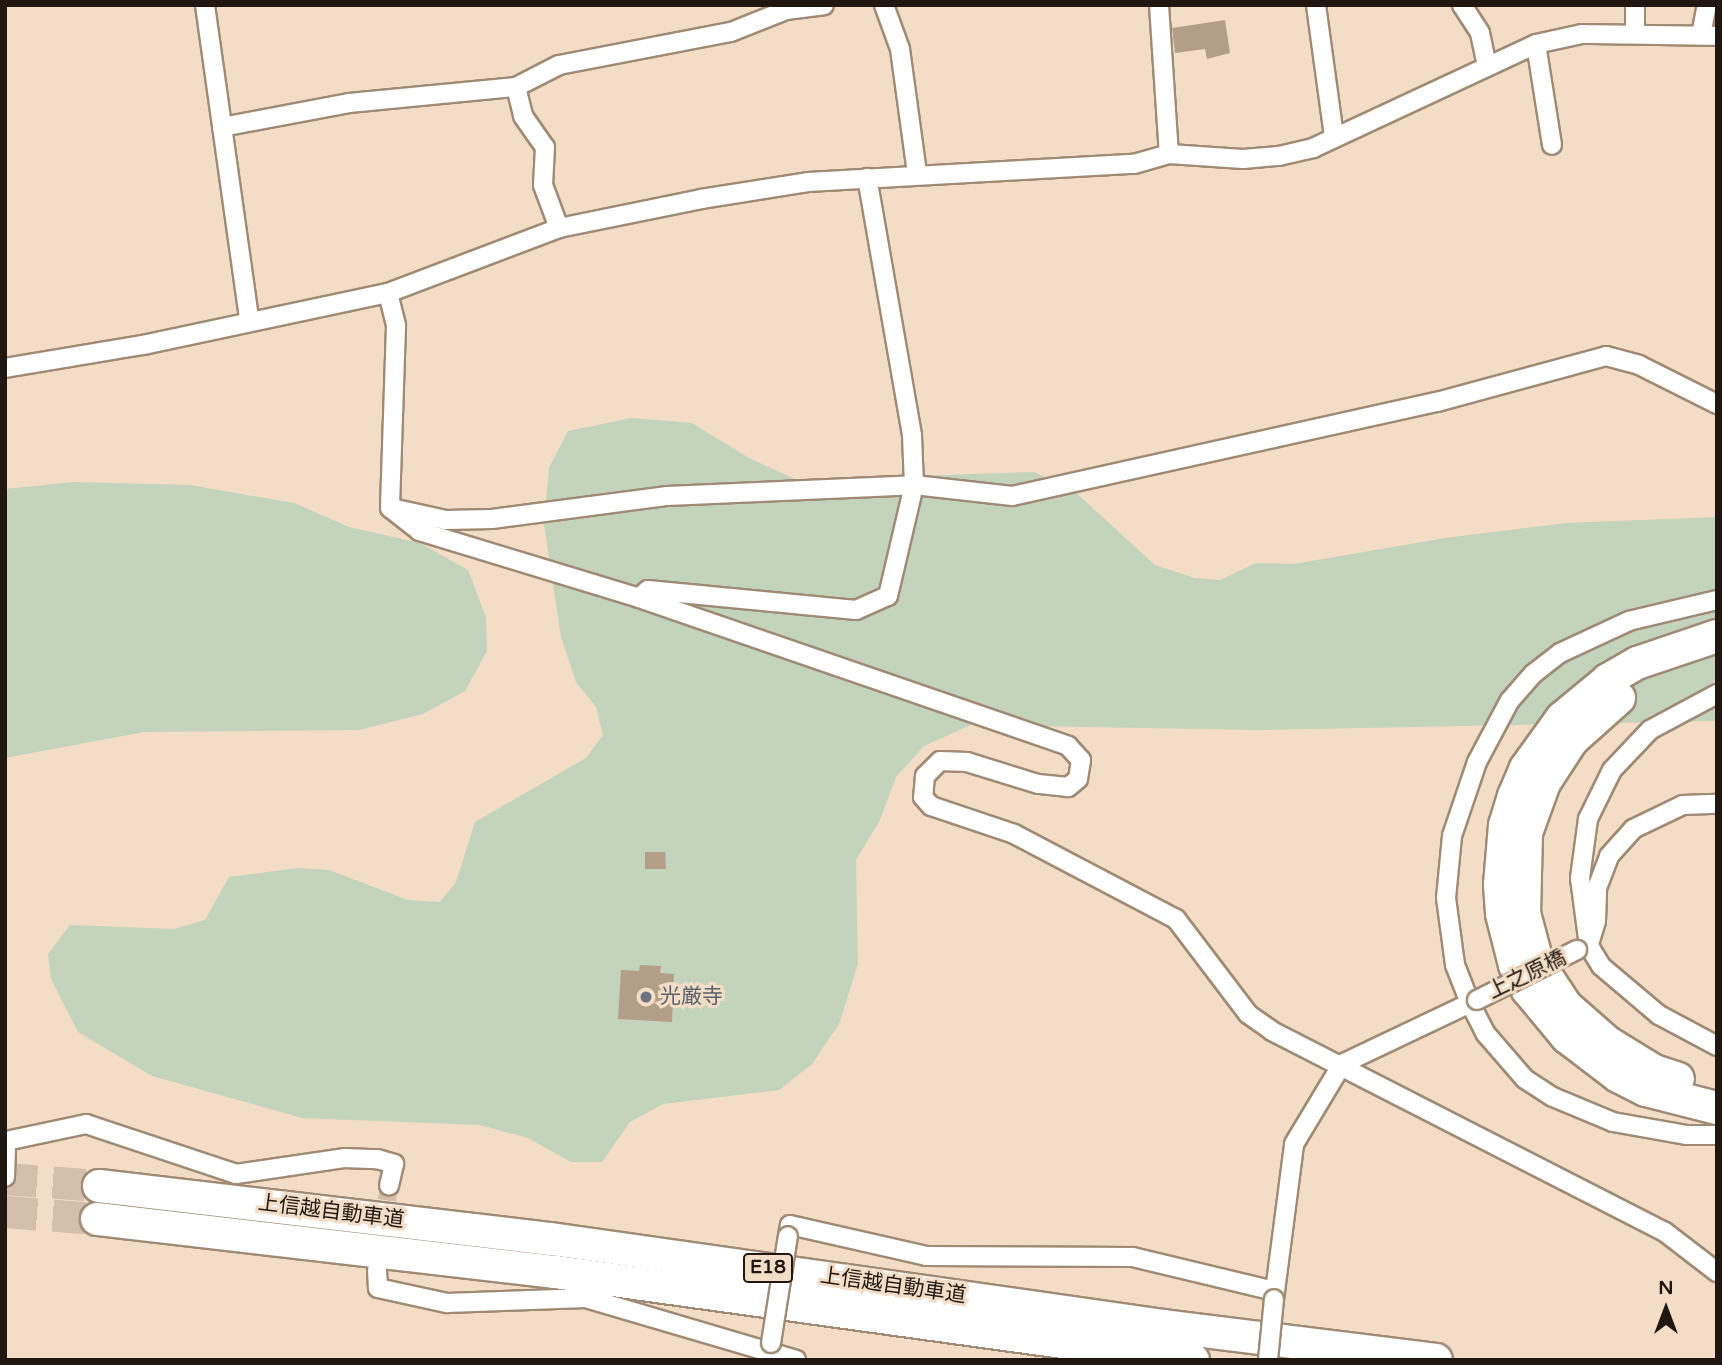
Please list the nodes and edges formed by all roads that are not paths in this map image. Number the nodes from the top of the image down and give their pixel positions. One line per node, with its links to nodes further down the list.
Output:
1 (205, 5): 15 (street)
2 (824, 5): 9 (street)
3 (884, 5): 19 (street)
4 (1159, 5): 18 (street)
5 (1316, 5): 16 (street)
6 (1462, 5): 13 (street)
7 (1635, 5): 10 (street)
8 (1707, 5): 11 (street)
9 (784, 8): 14 (street)
10 (1635, 34): 11 (street); 12 (street)
11 (1709, 36)
12 (1536, 44): 13 (street); 17 (street)
13 (1487, 65): 16 (street)
14 (516, 87): 15 (street); 21 (street)
15 (222, 127): 23 (street)
16 (1334, 137): 18 (street)
17 (1552, 145)
18 (1169, 154): 19 (street)
19 (917, 173): 20 (street)
20 (867, 178): 21 (street); 26 (street)
21 (559, 228): 22 (street)
22 (388, 293): 23 (street); 27 (street)
23 (249, 320): 24 (street)
24 (5, 368)
25 (1717, 404): 26 (street)
26 (914, 485): 27 (street); 28 (street)
27 (390, 508): 28 (street)
28 (639, 598): 37 (street)
29 (1717, 600): 35 (street)
30 (1717, 636): 39 (highway)
31 (1717, 657): 38 (highway)
32 (1717, 694): 34 (street)
33 (1717, 804): 34 (street)
34 (1583, 948): 35 (street, 上之原橋, bridge); 36 (street)
35 (1474, 1002): 37 (street, 上之原橋); 40 (street)
36 (1717, 1046)
37 (1342, 1064): 46 (street); 47 (street)
38 (1717, 1087)
39 (1717, 1108)
40 (1717, 1135)
41 (5, 1177): 42 (street)
42 (389, 1185)
43 (99, 1186): 52 (highway, 上信越自動車道 / E18)
44 (97, 1219): 50 (highway, 上信越自動車道 / E18)
45 (377, 1269): 48 (street)
46 (1717, 1272)
47 (1274, 1295): 48 (street, bridge); 51 (street, bridge)
48 (771, 1348): 49 (street)
49 (796, 1360)
50 (1193, 1360)
51 (1268, 1360)
52 (1436, 1360)

